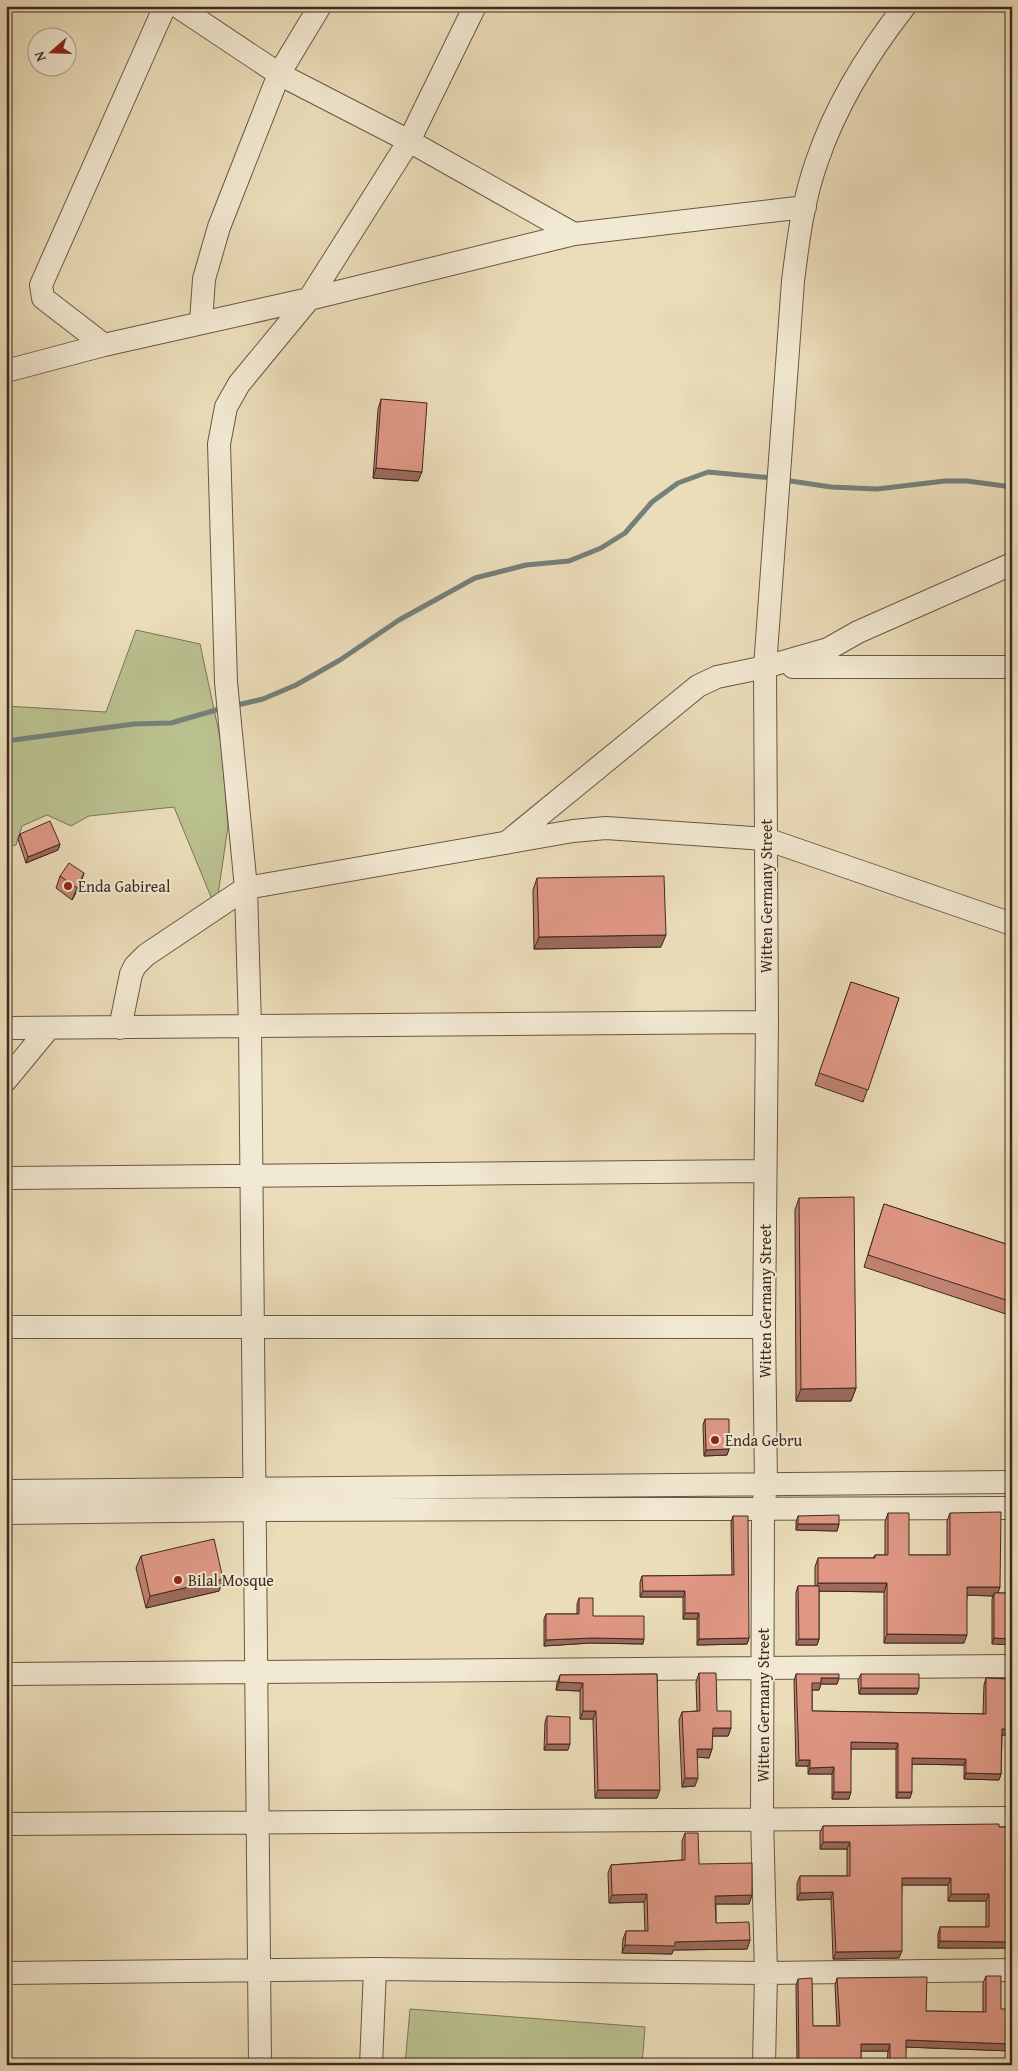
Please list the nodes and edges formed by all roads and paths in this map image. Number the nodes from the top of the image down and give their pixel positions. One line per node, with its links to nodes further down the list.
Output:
1 (165, 6): 12 (street)
2 (177, 6): 6 (street)
3 (320, 6): 6 (street)
4 (476, 6): 7 (street)
5 (905, 6): 8 (street, Witten Germany Street)
6 (279, 74): 7 (street); 11 (street)
7 (409, 141): 9 (street); 10 (street)
8 (805, 208): 9 (street); 15 (street, Witten Germany Street)
9 (574, 234): 10 (street)
10 (309, 299): 11 (street); 19 (street)
11 (201, 322): 12 (street)
12 (104, 345): 13 (street)
13 (6, 371)
14 (1012, 564): 15 (street)
15 (765, 667): 16 (street); 17 (street, Witten Germany Street); 18 (street)
16 (1012, 667)
17 (766, 839): 18 (street); 20 (street); 21 (street, Witten Germany Street)
18 (504, 844): 19 (street)
19 (246, 888): 22 (street); 25 (street)
20 (1012, 924)
21 (767, 1022): 22 (street); 27 (street, Witten Germany Street)
22 (250, 1027): 25 (street); 28 (street)
23 (6, 1028): 24 (street)
24 (48, 1028): 25 (street); 26 (street)
25 (120, 1028)
26 (6, 1080)
27 (765, 1171): 28 (street); 31 (street, Witten Germany Street)
28 (251, 1177): 29 (street); 32 (street)
29 (6, 1178)
30 (6, 1326): 32 (street)
31 (764, 1327): 32 (street); 34 (street, Witten Germany Street)
32 (253, 1328): 35 (street)
33 (1012, 1482): 34 (street)
34 (766, 1485): 35 (street); 38 (street, Witten Germany Street)
35 (255, 1499): 36 (street); 38 (street); 41 (street)
36 (8, 1502)
37 (1012, 1508): 38 (street)
38 (763, 1509): 40 (street, Witten Germany Street)
39 (1012, 1666): 40 (street)
40 (764, 1667): 41 (street); 43 (street, Witten Germany Street)
41 (257, 1673): 42 (street); 45 (street)
42 (6, 1674)
43 (762, 1818): 44 (street); 45 (street); 50 (street, Witten Germany Street)
44 (1012, 1818)
45 (258, 1821): 46 (street); 48 (street)
46 (6, 1824)
47 (375, 1969): 48 (street); 50 (street); 53 (street)
48 (260, 1970): 51 (street); 52 (street)
49 (1012, 1970): 50 (street)
50 (766, 1972): 54 (street, Witten Germany Street)
51 (6, 1973)
52 (260, 2065)
53 (372, 2065)
54 (764, 2065)

